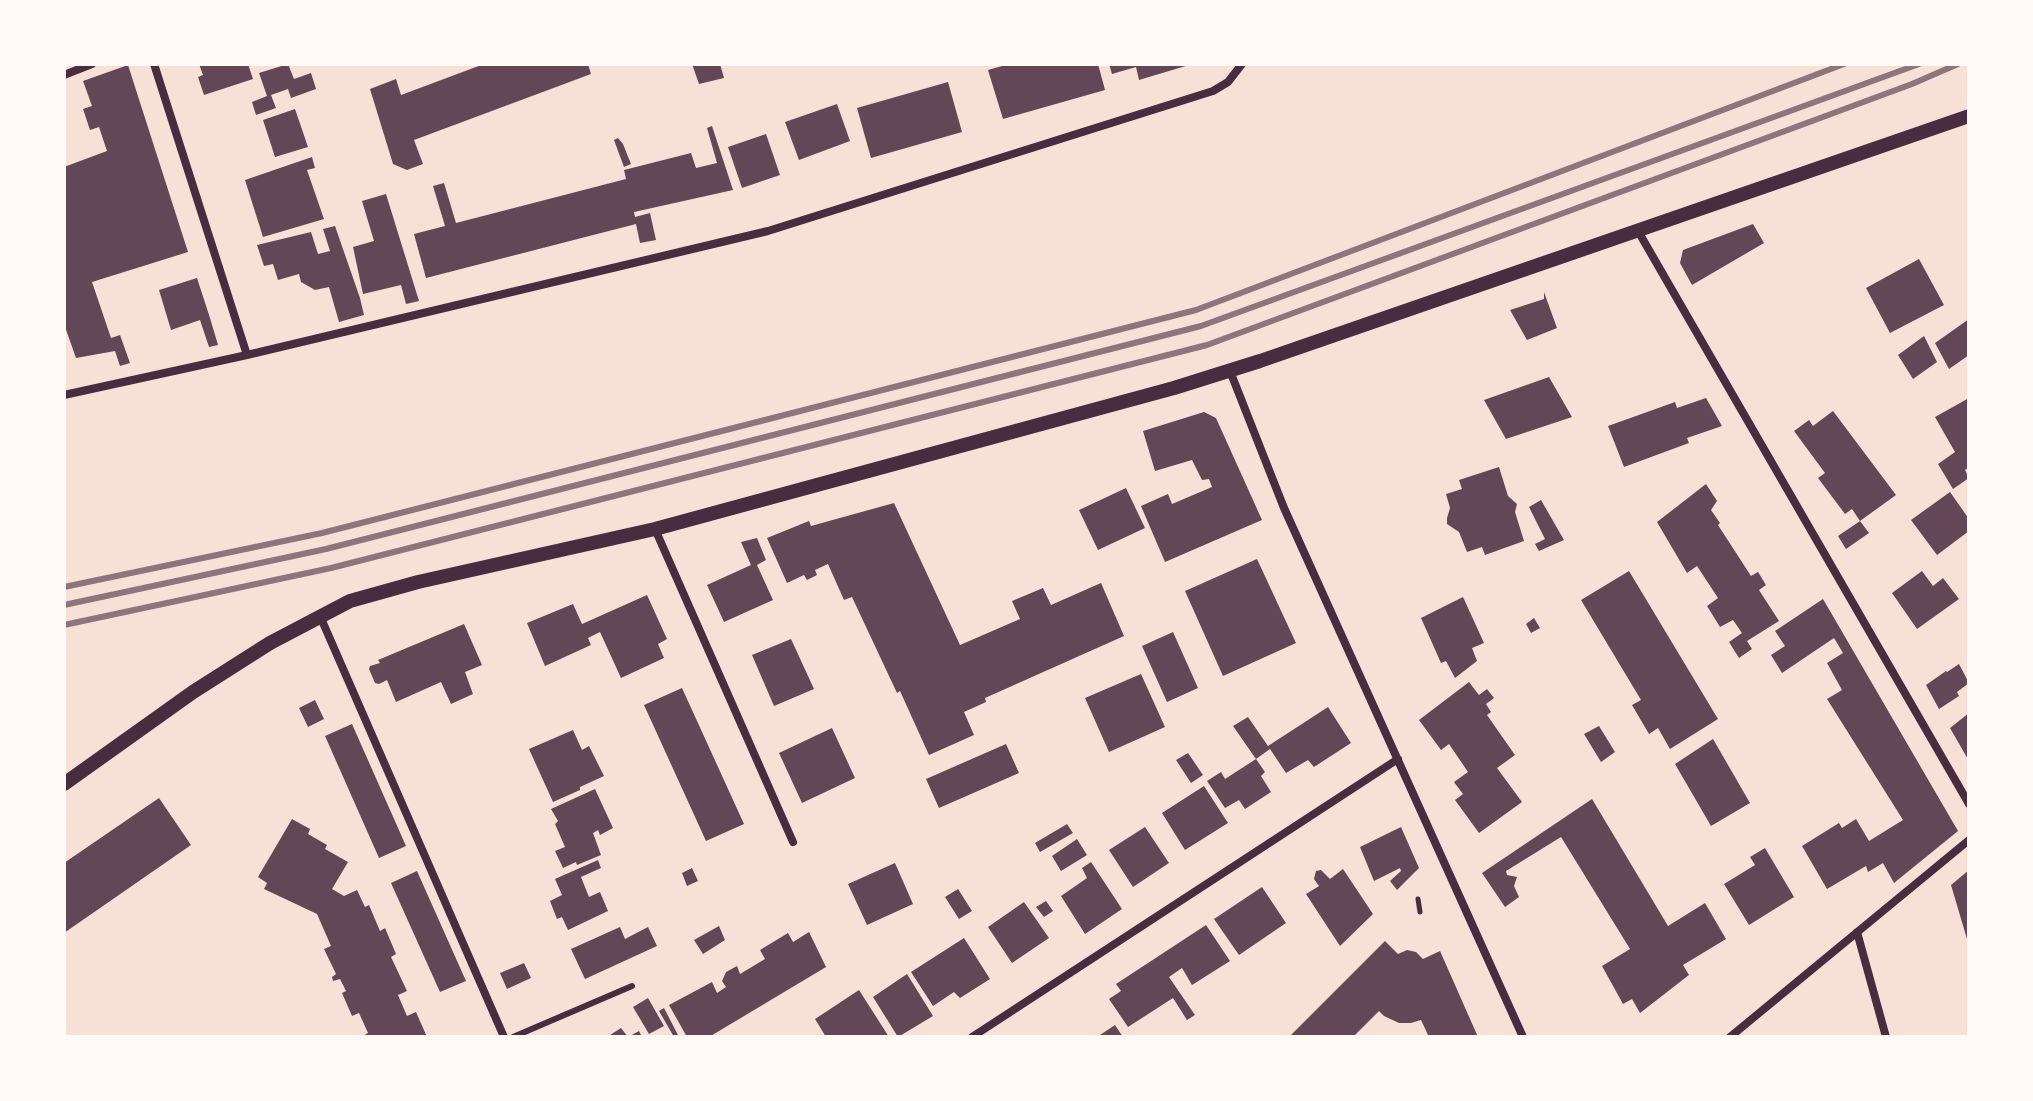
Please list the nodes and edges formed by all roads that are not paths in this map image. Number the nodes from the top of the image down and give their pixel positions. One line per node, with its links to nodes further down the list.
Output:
1 (92, 64): 4 (street)
2 (154, 64): 7 (street)
3 (1241, 66): 7 (street)
4 (64, 75)
5 (1969, 116): 6 (street)
6 (1638, 231): 8 (street); 14 (street)
7 (247, 355): 9 (street)
8 (1230, 371): 10 (street); 12 (street)
9 (64, 395)
10 (655, 529): 11 (street); 16 (street)
11 (320, 615): 13 (street); 19 (street)
12 (1398, 759): 21 (street); 22 (street)
13 (64, 784)
14 (1969, 804)
15 (1969, 840): 17 (street)
16 (793, 842)
17 (1857, 932): 23 (street); 24 (street)
18 (632, 986): 20 (lane)
19 (504, 1037)
20 (513, 1037)
21 (972, 1037)
22 (1523, 1037)
23 (1730, 1037)
24 (1886, 1037)

